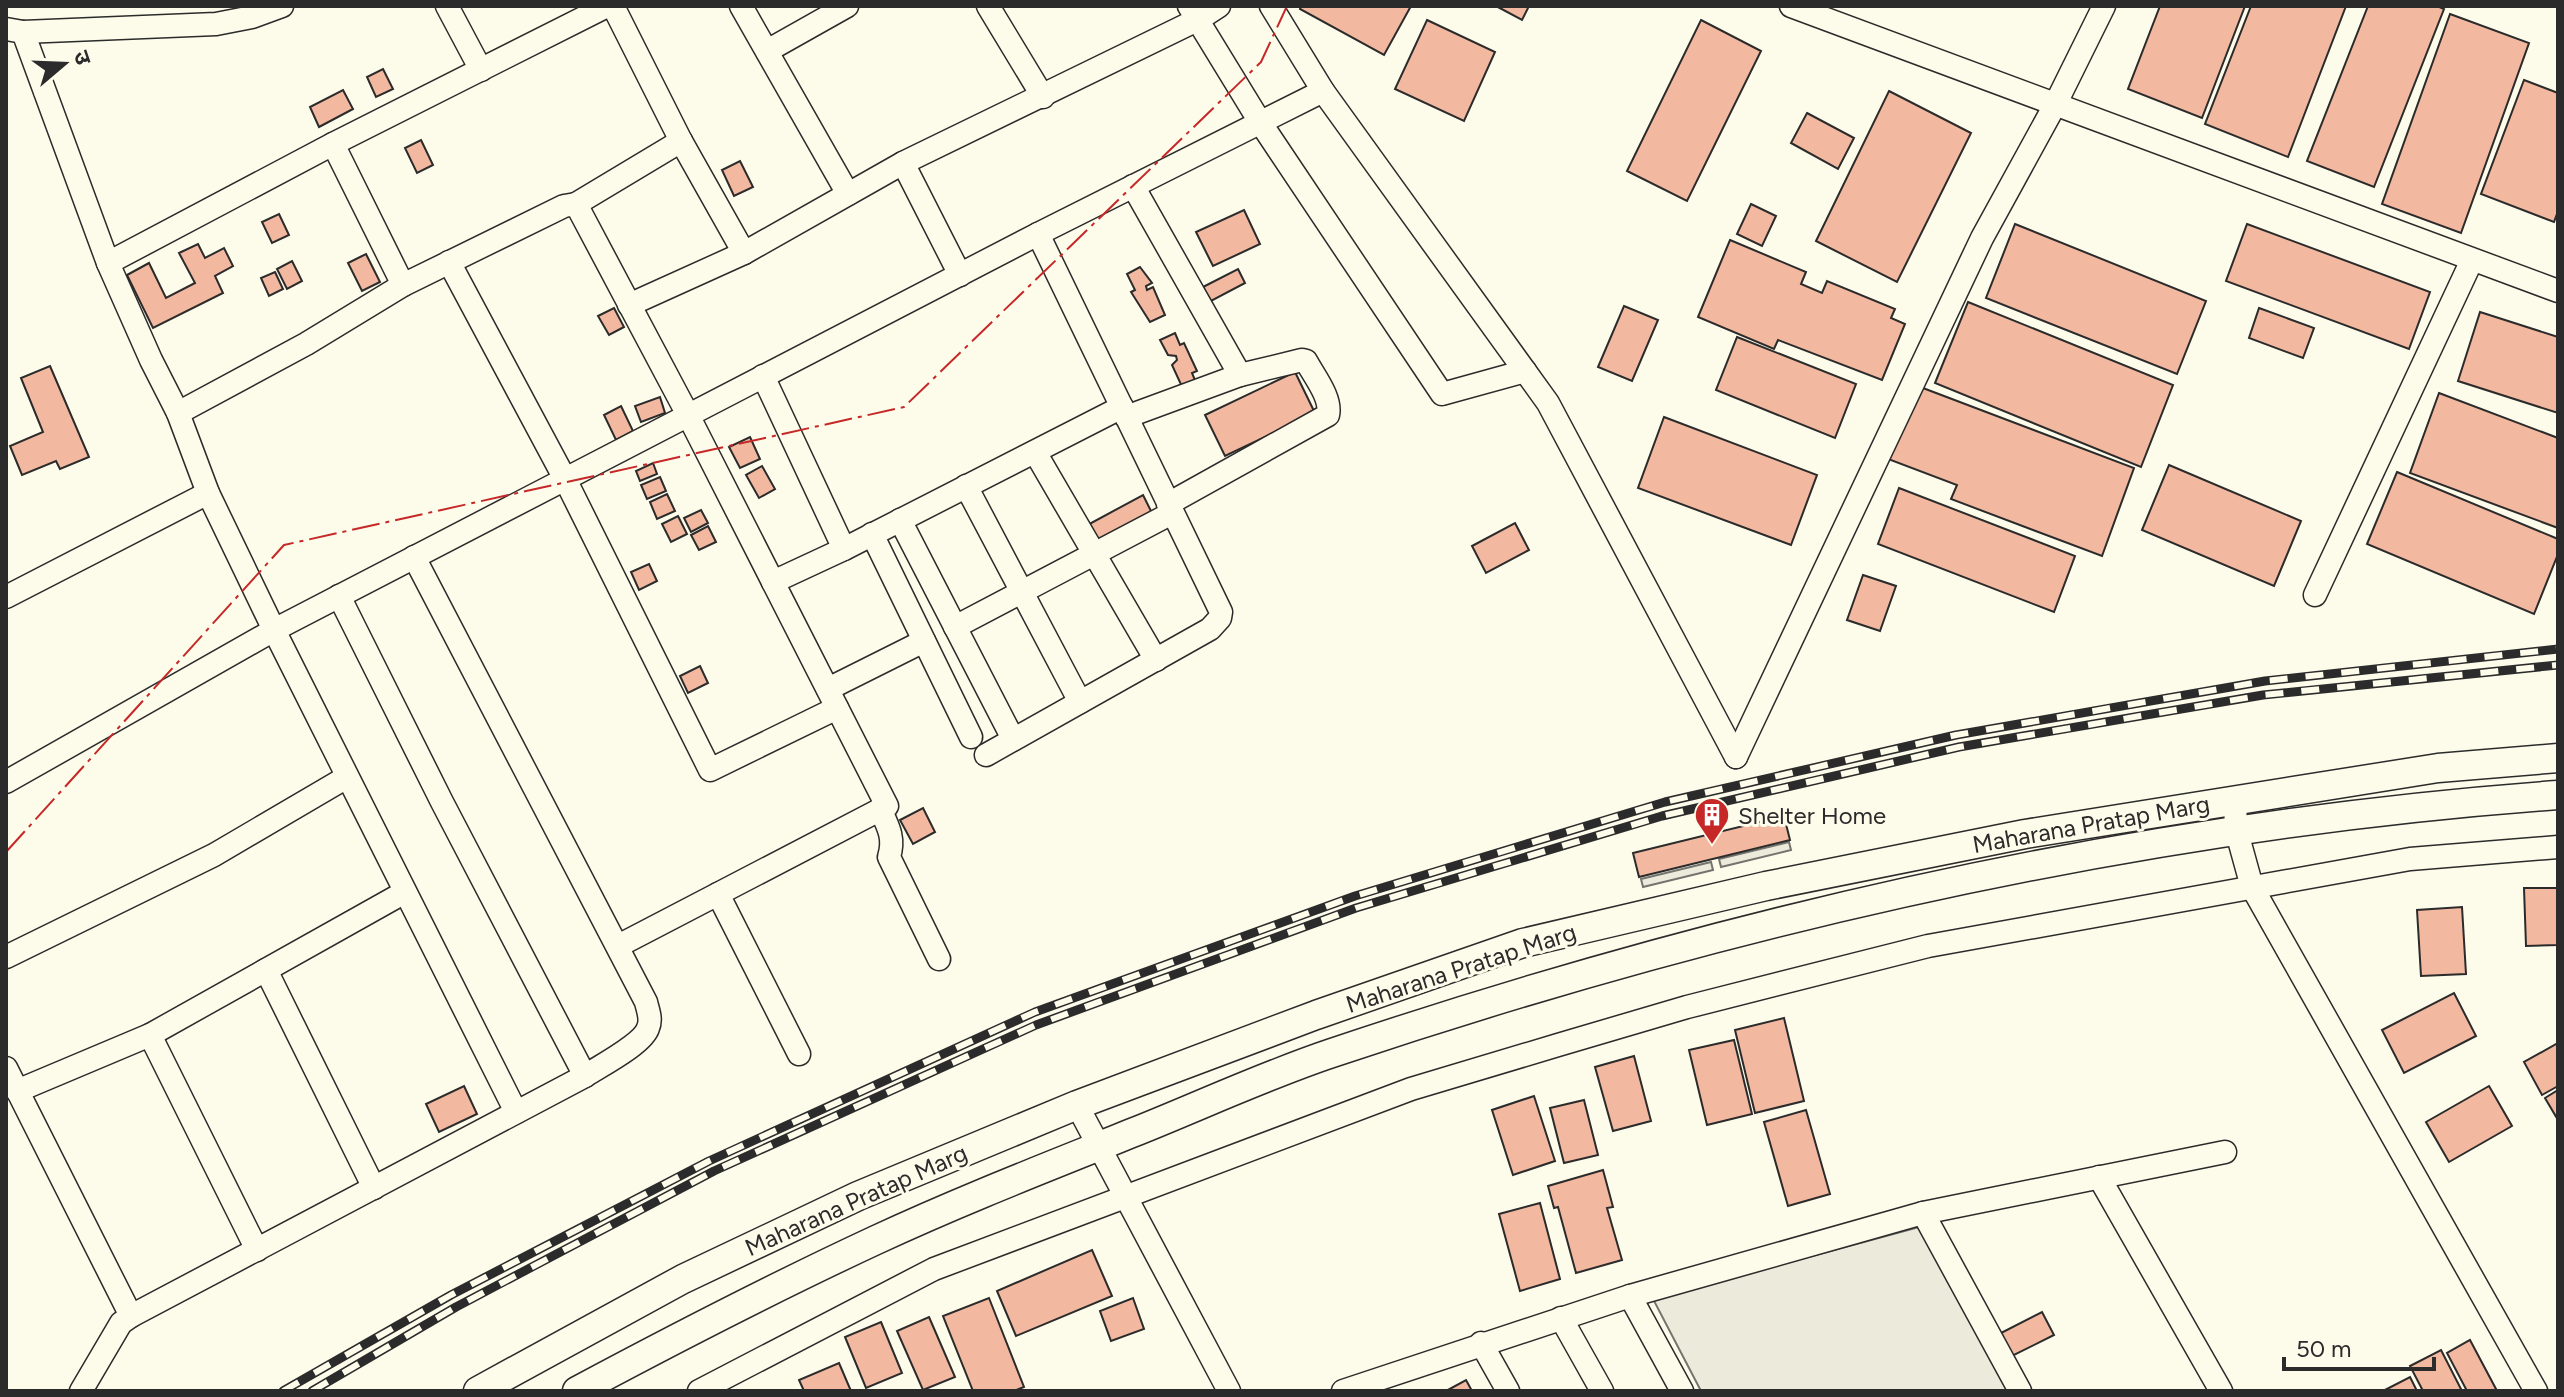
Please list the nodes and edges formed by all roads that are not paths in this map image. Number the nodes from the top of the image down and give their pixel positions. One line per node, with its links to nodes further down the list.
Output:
1 (282, 6): 12 (street)
2 (447, 6): 14 (street)
3 (610, 6): 14 (street); 19 (street)
4 (741, 6): 13 (street)
5 (847, 6): 13 (street)
6 (988, 6): 16 (street)
7 (1219, 6): 11 (street)
8 (1271, 6): 15 (street)
9 (1791, 6): 17 (street)
10 (2104, 6): 17 (street)
11 (1194, 13): 16 (street); 18 (street)
12 (14, 30): 29 (street)
13 (767, 51): 23 (street)
14 (481, 70): 20 (street)
15 (1323, 91): 18 (street); 34 (street)
16 (1043, 97): 21 (street)
17 (2056, 103): 27 (street); 34 (street)
18 (1260, 122): 22 (street); 34 (street)
19 (681, 141): 24 (street); 26 (street)
20 (333, 144): 29 (street); 31 (street)
21 (903, 163): 23 (street); 30 (street)
22 (1133, 186): 25 (street); 35 (street)
23 (848, 194): 26 (street)
24 (576, 204): 28 (street); 33 (street)
25 (1038, 234): 30 (street); 37 (street)
26 (744, 253): 33 (street)
27 (2472, 260): 32 (street); 52 (street)
28 (449, 262): 31 (street); 41 (street)
29 (108, 263): 38 (street)
30 (960, 275): 36 (street)
31 (403, 285): 38 (street)
32 (2558, 291)
33 (629, 305): 39 (street)
34 (1525, 371)
35 (1240, 375): 37 (street); 44 (street)
36 (763, 376): 39 (street); 47 (street)
37 (1124, 412): 40 (street); 44 (street)
38 (178, 413): 43 (street)
39 (688, 415): 41 (street); 50 (street)
40 (1035, 452): 42 (street); 48 (street)
41 (565, 479): 49 (street); 59 (street)
42 (966, 486): 45 (street); 51 (street)
43 (208, 493): 54 (street); 56 (street)
44 (1170, 508): 48 (street); 58 (street)
45 (900, 520): 46 (street); 55 (street)
46 (872, 534): 47 (street); 57 (street)
47 (844, 549): 50 (street)
48 (1094, 554): 51 (street); 58 (street)
49 (414, 557): 53 (street); 75 (street)
50 (773, 582): 59 (street)
51 (1022, 592): 55 (street); 60 (street)
52 (2315, 595)
53 (339, 596): 56 (street); 82 (street)
54 (6, 597)
55 (955, 627): 62 (street)
56 (274, 630): 65 (street); 66 (street)
57 (924, 641): 59 (street); 61 (street)
58 (1156, 660): 60 (street)
59 (832, 698): 69 (street)
60 (1080, 702): 62 (street)
61 (971, 737)
62 (1013, 739): 63 (street)
63 (986, 755)
64 (2558, 758): 68 (main road, Maharana Pratap Marg)
65 (347, 777): 73 (street); 76 (street)
66 (6, 782)
67 (2558, 795): 70 (main road, Maharana Pratap Marg)
68 (2235, 799): 70 (street); 84 (main road, Maharana Pratap Marg)
69 (880, 809): 74 (street); 77 (street)
70 (2236, 829): 72 (street); 86 (main road, Maharana Pratap Marg)
71 (2558, 847): 72 (street)
72 (2252, 887): 90 (street); 108 (street)
73 (405, 892): 78 (street); 85 (street)
74 (718, 894): 75 (street); 80 (street)
75 (618, 946): 82 (street)
76 (6, 957)
77 (939, 959)
78 (266, 970): 79 (street); 89 (street)
79 (150, 1035): 83 (street); 92 (street)
80 (799, 1054)
81 (6, 1068): 83 (street)
82 (585, 1076): 85 (street)
83 (17, 1091): 94 (street)
84 (1077, 1105): 86 (street); 98 (main road, Maharana Pratap Marg)
85 (516, 1112): 89 (street)
86 (1098, 1147): 90 (street); 99 (main road, Maharana Pratap Marg)
87 (2225, 1152): 88 (street)
88 (2099, 1177): 91 (street); 107 (street)
89 (374, 1188): 92 (street)
90 (1126, 1199): 100 (street); 101 (street)
91 (1923, 1213): 93 (street); 106 (street)
92 (257, 1250): 94 (street)
93 (1630, 1296): 95 (street); 105 (street)
94 (131, 1316): 97 (street)
95 (1561, 1318): 96 (street); 104 (street)
96 (1481, 1343): 102 (street); 103 (street)
97 (84, 1388)
98 (478, 1391)
99 (577, 1391)
100 (699, 1391)
101 (1229, 1391)
102 (1343, 1391)
103 (1508, 1391)
104 (1602, 1391)
105 (1682, 1391)
106 (2020, 1391)
107 (2221, 1391)
108 (2536, 1391)

